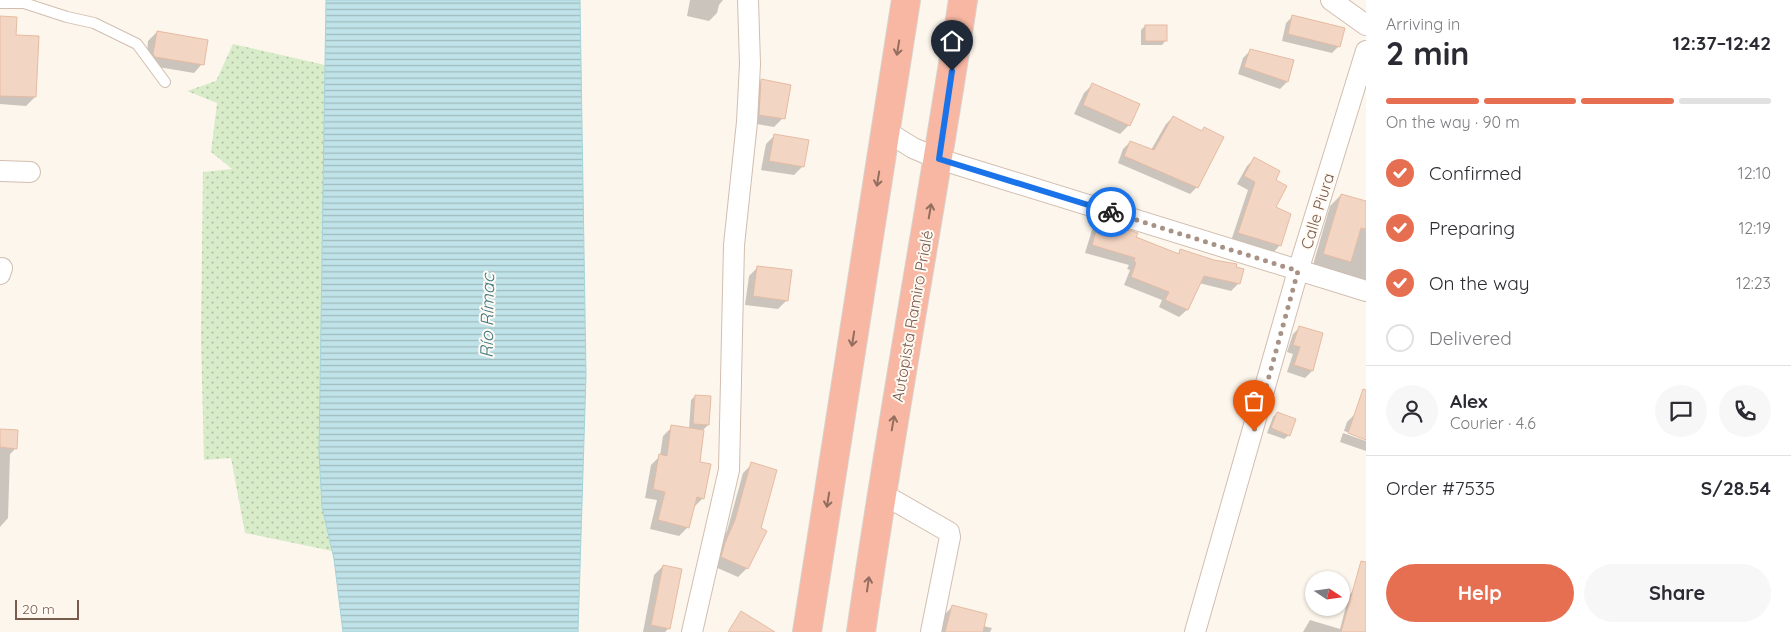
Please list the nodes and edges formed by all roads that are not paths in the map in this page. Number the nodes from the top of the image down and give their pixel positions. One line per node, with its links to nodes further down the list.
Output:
1 (748, 0): 16 (street)
2 (906, 0): 9 (highway, one-way to 9)
3 (963, 0): 10 (highway, Autopista Ramiro Prialé)
4 (1331, 0): 6 (street)
5 (0, 2): 8 (lane)
6 (1366, 25)
7 (1366, 51): 13 (street, Calle Piura)
8 (165, 82)
9 (886, 131): 10 (street); 17 (highway, one-way to 17)
10 (939, 159): 13 (street); 15 (highway, Autopista Ramiro Prialé, one-way to 10)
11 (0, 171): 12 (street)
12 (30, 172)
13 (1298, 271): 14 (street); 20 (street, Calle Piura)
14 (1366, 290)
15 (881, 493): 18 (highway, Autopista Ramiro Prialé, one-way to 15); 19 (street)
16 (692, 632)
17 (807, 632)
18 (861, 632)
19 (931, 632)
20 (1195, 632)

